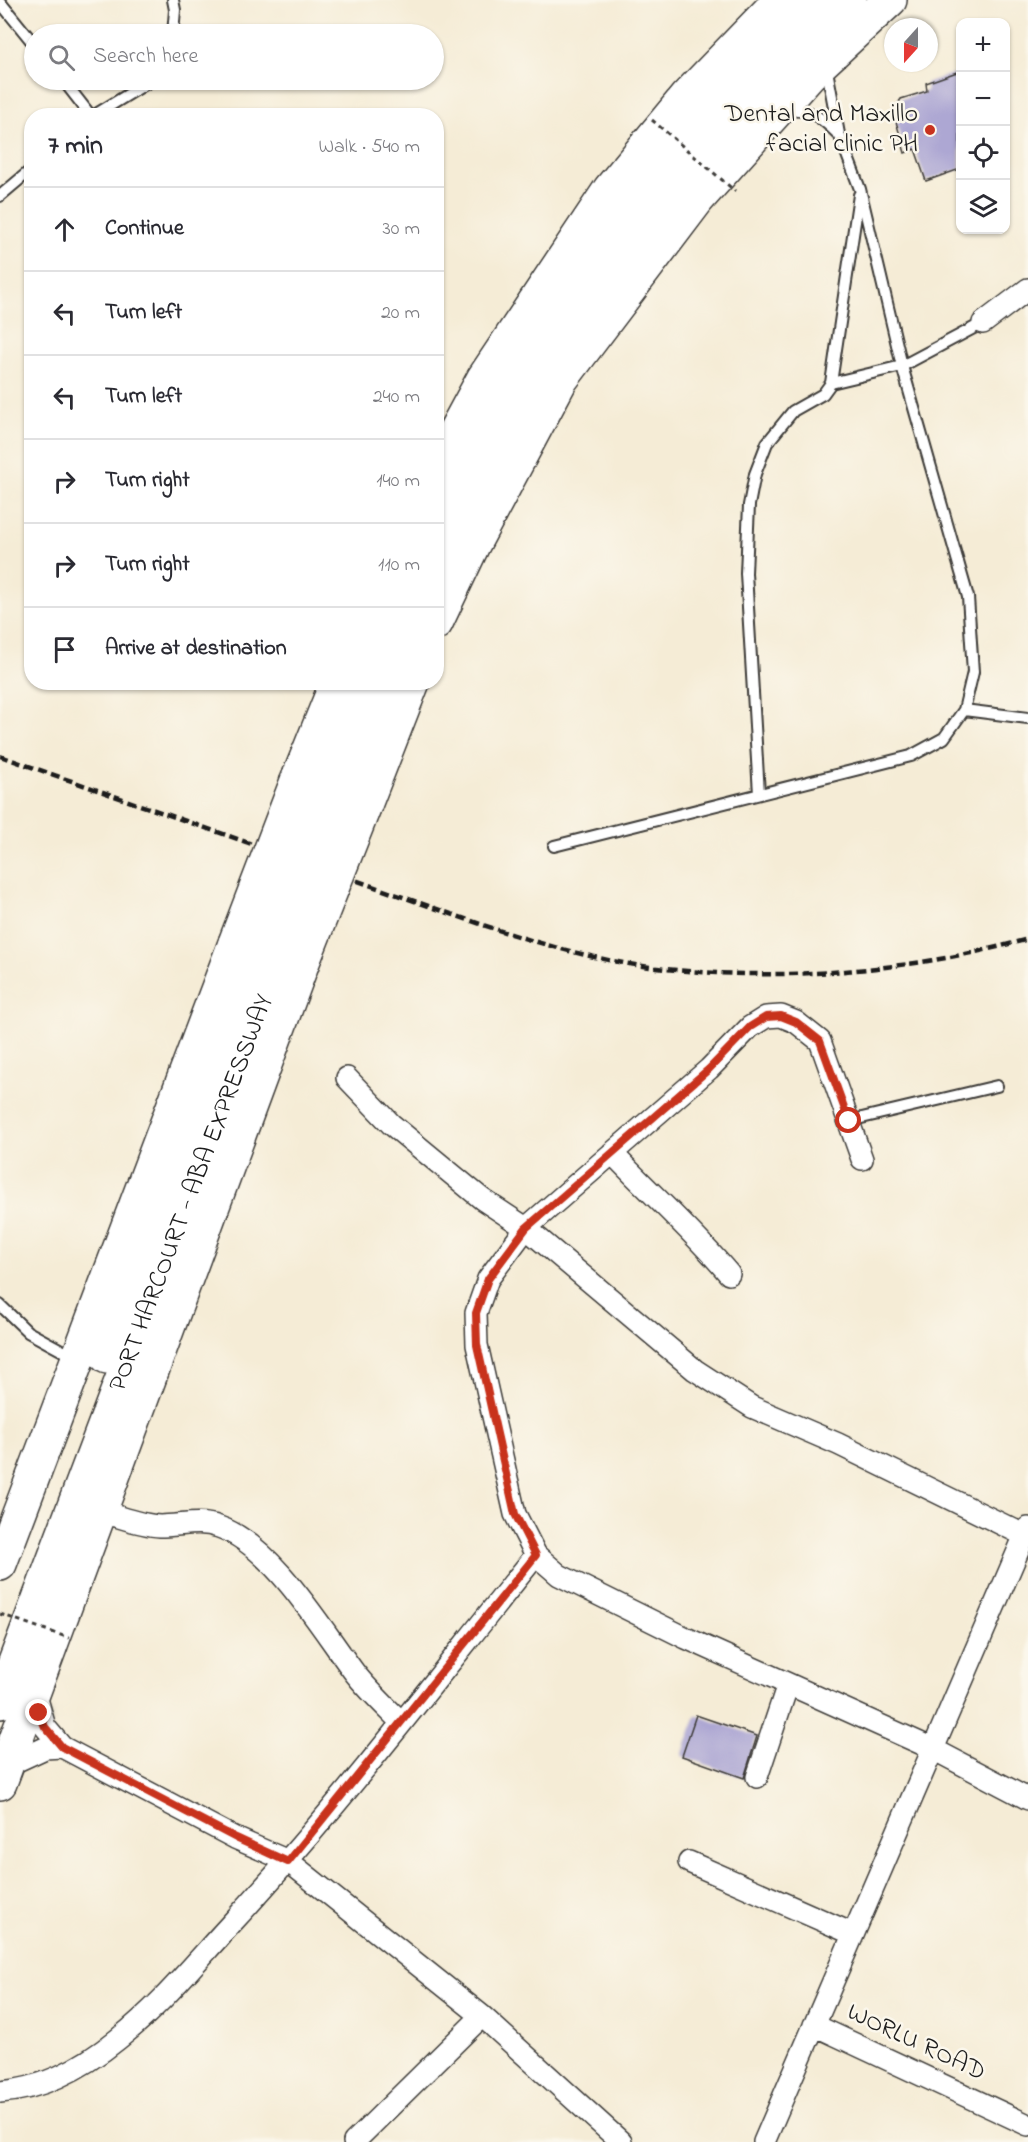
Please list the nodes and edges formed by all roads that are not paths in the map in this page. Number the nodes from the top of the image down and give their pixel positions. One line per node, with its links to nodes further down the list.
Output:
1 (173, 0): 7 (lane)
2 (780, 0): 24 (main road)
3 (814, 0): 10 (main road)
4 (850, 0): 10 (main road)
5 (890, 0): 9 (main road)
6 (0, 2): 8 (lane)
7 (174, 24)
8 (24, 32)
9 (825, 59): 15 (main road); 16 (lane)
10 (763, 67): 25 (main road); 26 (main road)
11 (71, 90): 13 (lane)
12 (135, 90): 14 (lane)
13 (86, 108)
14 (105, 108)
15 (776, 113): 16 (lane); 27 (main road)
16 (838, 134): 18 (lane)
17 (24, 176): 19 (lane)
18 (860, 189): 22 (lane); 23 (lane)
19 (0, 196)
20 (1028, 289): 21 (street)
21 (983, 323): 22 (lane)
22 (902, 366): 23 (lane); 32 (lane)
23 (831, 383): 35 (lane)
24 (444, 451)
25 (444, 500)
26 (444, 555)
27 (444, 606)
28 (338, 690): 34 (main road)
29 (360, 690): 34 (main road, PORT HARCOURT - ABA EXPRESSWAY)
30 (383, 690): 34 (main road, PORT HARCOURT - ABA EXPRESSWAY)
31 (407, 690): 34 (main road)
32 (964, 710): 33 (lane); 35 (lane)
33 (1028, 718)
34 (331, 794): 37 (main road, PORT HARCOURT - ABA EXPRESSWAY, bridge); 37 (main road, bridge)
35 (759, 794): 36 (lane)
36 (554, 846)
37 (269, 955): 46 (main road); 47 (main road); 51 (main road, PORT HARCOURT - ABA EXPRESSWAY); 54 (main road, PORT HARCOURT - ABA EXPRESSWAY)
38 (347, 1078): 43 (street)
39 (997, 1086): 40 (lane)
40 (849, 1121): 41 (street); 42 (street)
41 (612, 1153): 43 (street); 44 (street)
42 (862, 1159)
43 (526, 1228): 48 (street); 49 (street)
44 (729, 1274)
45 (0, 1305): 46 (lane)
46 (76, 1359): 50 (main road)
47 (102, 1512): 53 (main road); 55 (street)
48 (1027, 1533): 57 (street)
49 (536, 1555): 52 (street); 55 (street)
50 (0, 1564)
51 (0, 1643)
52 (788, 1684): 57 (street); 59 (street)
53 (34, 1690): 56 (street); 58 (main road)
54 (0, 1702)
55 (401, 1722): 61 (street)
56 (62, 1747): 58 (street); 61 (street)
57 (931, 1748): 60 (street); 63 (street)
58 (3, 1774)
59 (757, 1778)
60 (1028, 1799)
61 (288, 1862): 64 (street); 66 (street)
62 (689, 1862): 63 (street)
63 (853, 1934): 65 (street)
64 (482, 2016): 68 (street); 69 (street)
65 (814, 2025): 67 (street, WORLU ROAD); 70 (street)
66 (0, 2092)
67 (1028, 2125)
68 (354, 2142)
69 (621, 2142)
70 (765, 2142)

